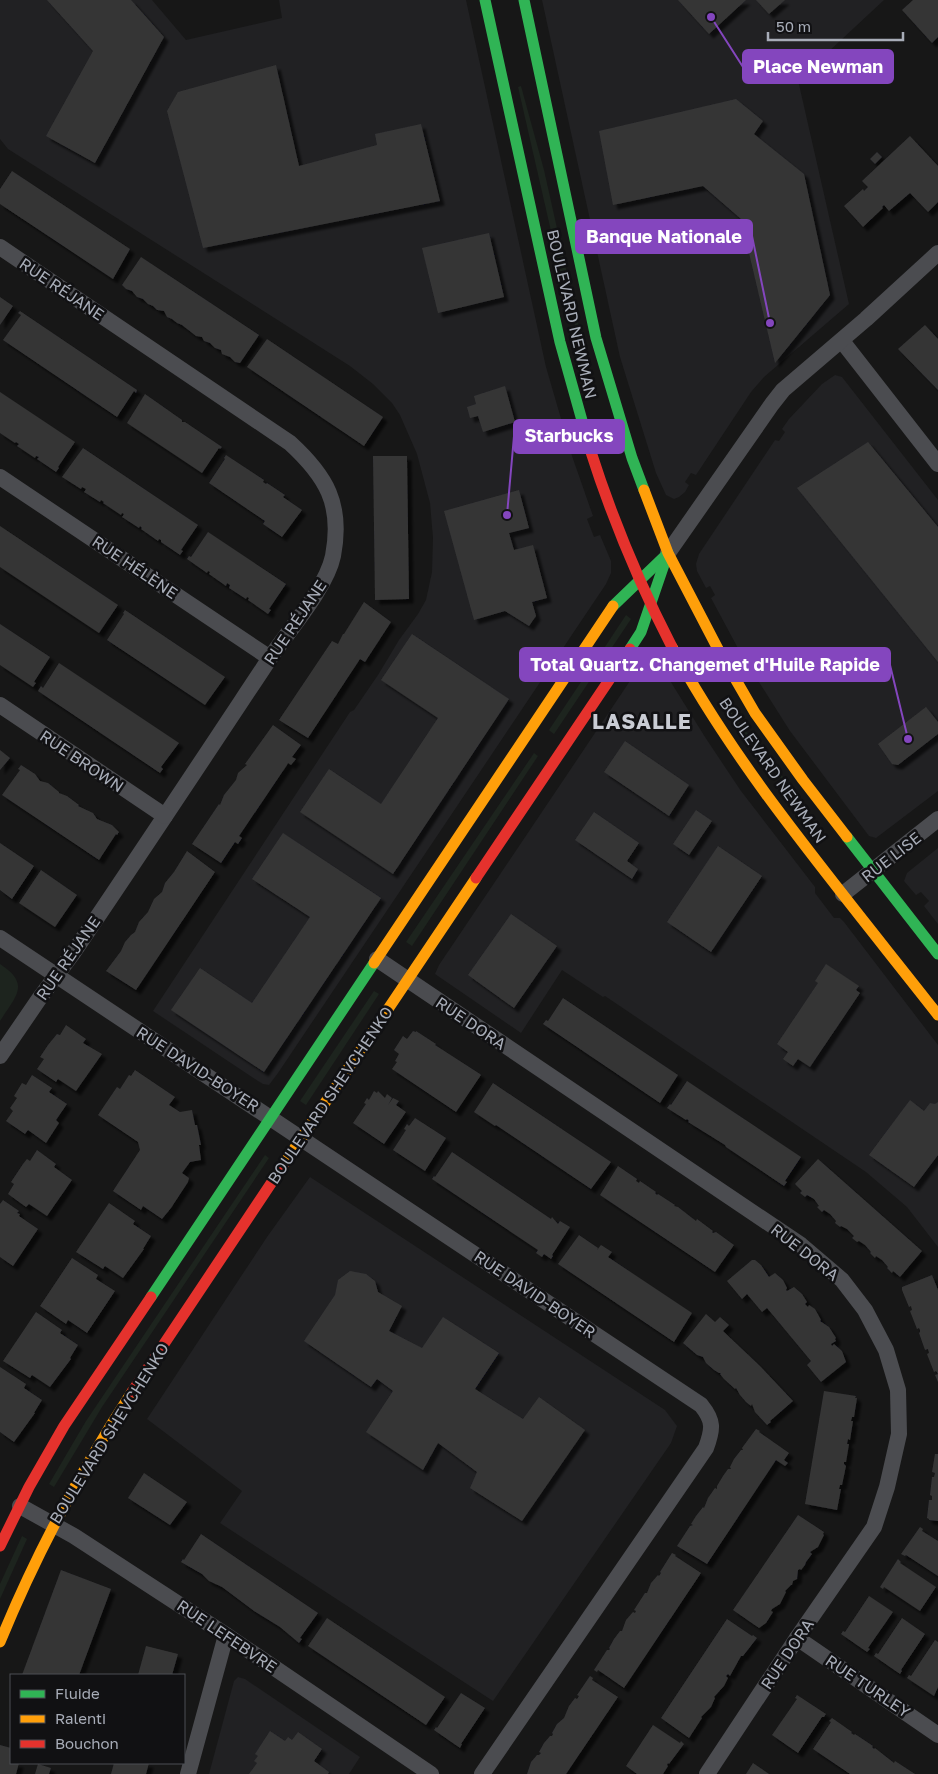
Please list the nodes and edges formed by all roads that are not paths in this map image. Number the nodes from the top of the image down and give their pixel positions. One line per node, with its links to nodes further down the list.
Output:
1 (485, 0): 9 (street, BOULEVARD NEWMAN)
2 (524, 0): 8 (street, BOULEVARD NEWMAN)
3 (0, 247): 11 (street, RUE RÉJANE)
4 (938, 254): 5 (street, BOULEVARD SHEVCHENKO)
5 (842, 341): 6 (street); 8 (street, BOULEVARD SHEVCHENKO)
6 (938, 464)
7 (0, 477): 11 (street, RUE HÉLÈNE)
8 (668, 553): 9 (street, BOULEVARD SHEVCHENKO); 10 (street, BOULEVARD SHEVCHENKO); 17 (street, BOULEVARD NEWMAN)
9 (639, 581): 10 (street, BOULEVARD NEWMAN); 21 (street, BOULEVARD SHEVCHENKO)
10 (650, 605): 12 (street, BOULEVARD SHEVCHENKO); 13 (street, BOULEVARD NEWMAN)
11 (270, 658): 15 (street, RUE RÉJANE)
12 (622, 659): 13 (street); 23 (street, BOULEVARD SHEVCHENKO)
13 (680, 660): 18 (street, BOULEVARD NEWMAN)
14 (0, 705): 15 (street, RUE BROWN)
15 (165, 816): 22 (street, RUE RÉJANE)
16 (938, 819): 17 (street, RUE LISE)
17 (874, 871): 18 (street, RUE LISE); 20 (street, BOULEVARD NEWMAN)
18 (843, 894): 24 (street, BOULEVARD NEWMAN)
19 (0, 938): 22 (street, RUE DAVID-BOYER)
20 (938, 954)
21 (376, 959): 23 (street, RUE DORA); 26 (street, BOULEVARD SHEVCHENKO)
22 (56, 976): 25 (street, RUE RÉJANE); 26 (street, RUE DAVID-BOYER)
23 (407, 980): 27 (street, BOULEVARD SHEVCHENKO); 32 (street, RUE DORA)
24 (938, 1015)
25 (0, 1056)
26 (270, 1118): 27 (street, RUE DAVID-BOYER); 28 (street, BOULEVARD SHEVCHENKO)
27 (301, 1138): 29 (street, BOULEVARD SHEVCHENKO); 37 (street, RUE DAVID-BOYER)
28 (20, 1506): 29 (street, RUE LEFEBVRE); 30 (street, BOULEVARD SHEVCHENKO)
29 (52, 1523): 31 (street, RUE LEFEBVRE); 33 (street, BOULEVARD SHEVCHENKO)
30 (0, 1546)
31 (226, 1635): 35 (street); 36 (street, RUE LEFEBVRE)
32 (797, 1638): 34 (street, RUE TURLEY); 38 (street, RUE DORA)
33 (0, 1642)
34 (938, 1734)
35 (188, 1774)
36 (431, 1774)
37 (482, 1774)
38 (707, 1774)

